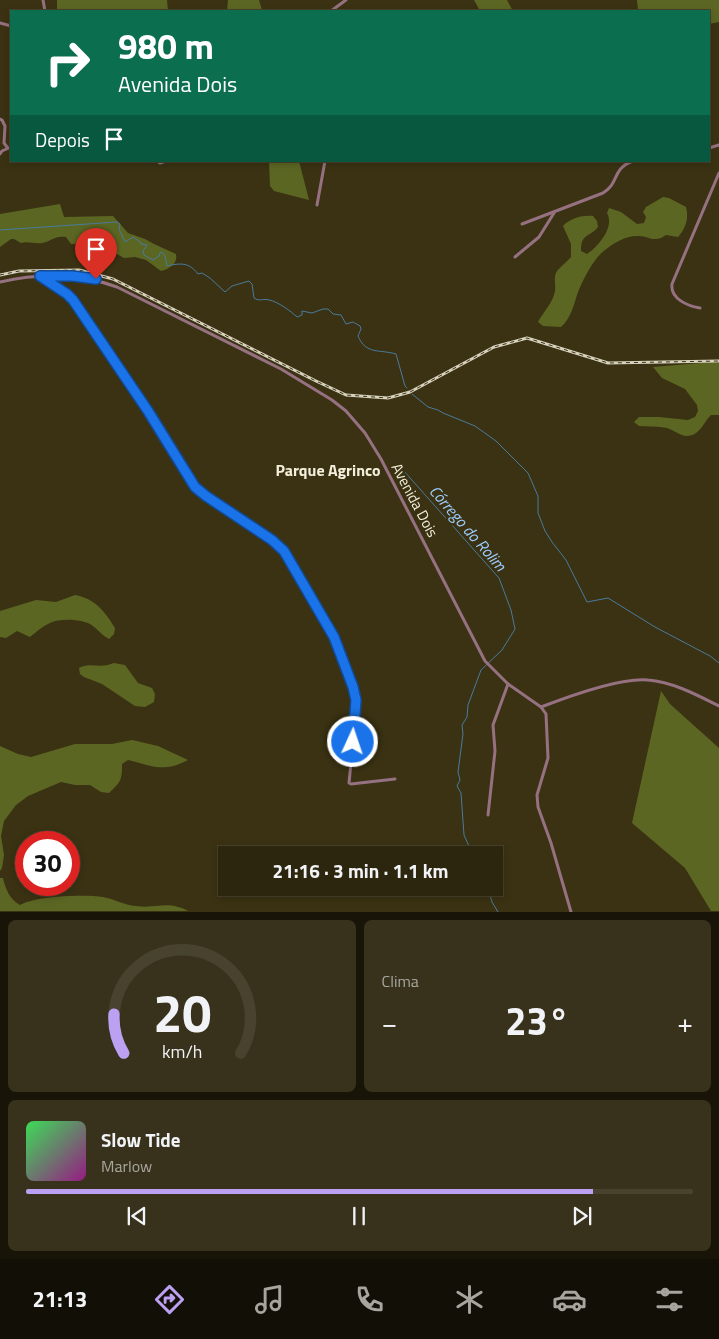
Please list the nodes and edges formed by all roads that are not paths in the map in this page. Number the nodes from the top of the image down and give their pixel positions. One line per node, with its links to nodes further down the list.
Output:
1 (44, 0): 3 (street)
2 (346, 0): 4 (street)
3 (44, 9)
4 (332, 10)
5 (0, 120): 6 (street)
6 (9, 147): 7 (street)
7 (0, 154)
8 (325, 162): 11 (street)
9 (631, 162): 12 (street)
10 (719, 173): 17 (street)
11 (317, 205)
12 (554, 213): 13 (street); 14 (street)
13 (522, 224)
14 (515, 257)
15 (40, 276): 16 (street, Avenida Dois); 18 (street, Avenida Dois); 21 (street)
16 (0, 282)
17 (700, 308)
18 (508, 684): 19 (street, Avenida Dois); 22 (street)
19 (541, 706): 20 (street); 23 (street)
20 (719, 706)
21 (395, 779)
22 (488, 816)
23 (571, 912)

